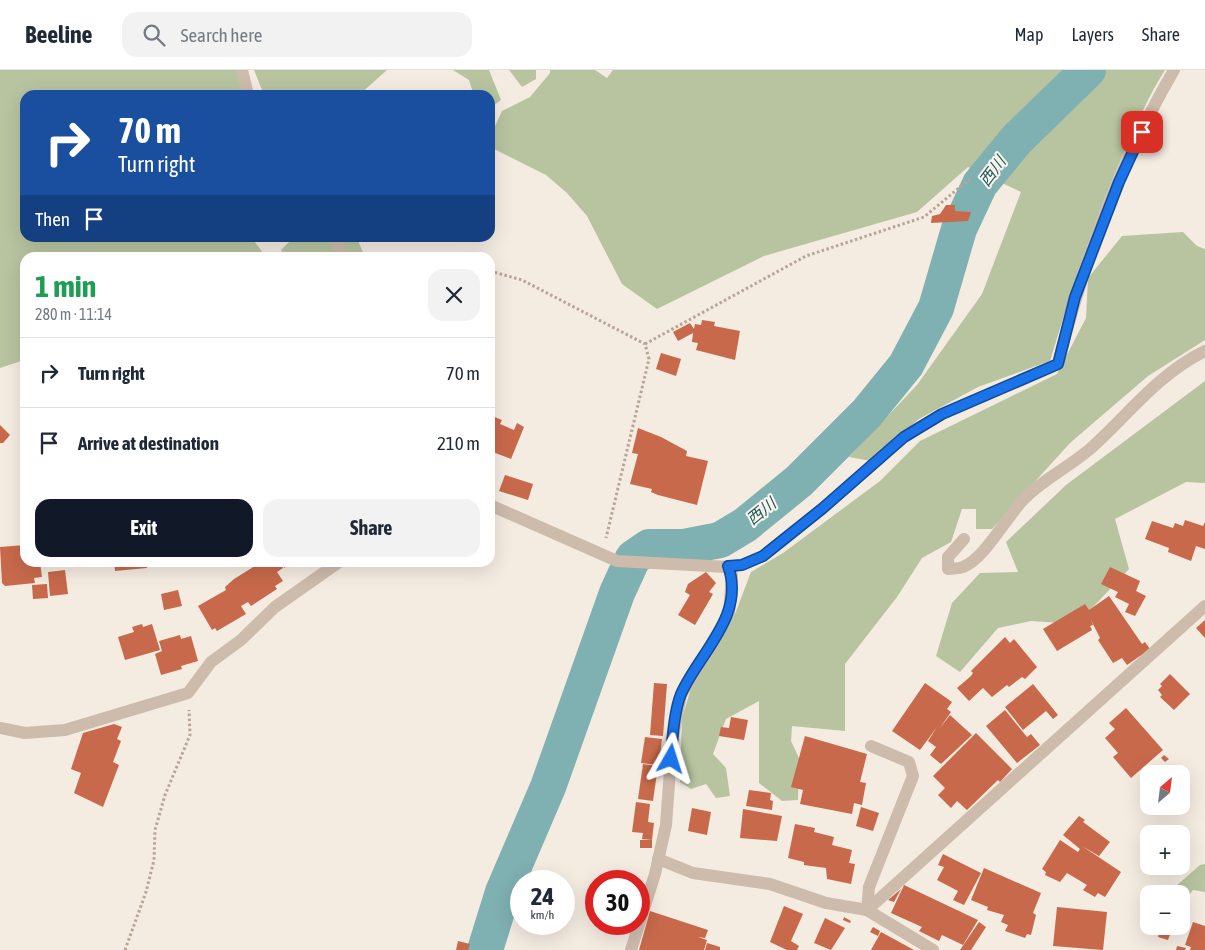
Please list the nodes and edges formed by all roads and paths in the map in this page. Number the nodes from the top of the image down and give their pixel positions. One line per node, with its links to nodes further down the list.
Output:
1 (242, 70): 3 (street)
2 (1174, 70): 11 (street)
3 (247, 90)
4 (971, 178): 6 (path)
5 (495, 272): 6 (path)
6 (645, 344): 10 (path)
7 (1205, 351): 9 (street)
8 (495, 507): 10 (street)
9 (964, 539)
10 (602, 554): 11 (street)
11 (728, 566): 17 (street)
12 (332, 567): 14 (street)
13 (1205, 606): 18 (street)
14 (188, 693): 15 (street); 19 (path)
15 (0, 728)
16 (871, 746): 18 (street)
17 (658, 860): 18 (street); 20 (street)
18 (867, 910): 21 (street)
19 (125, 950)
20 (632, 950)
21 (933, 950)

